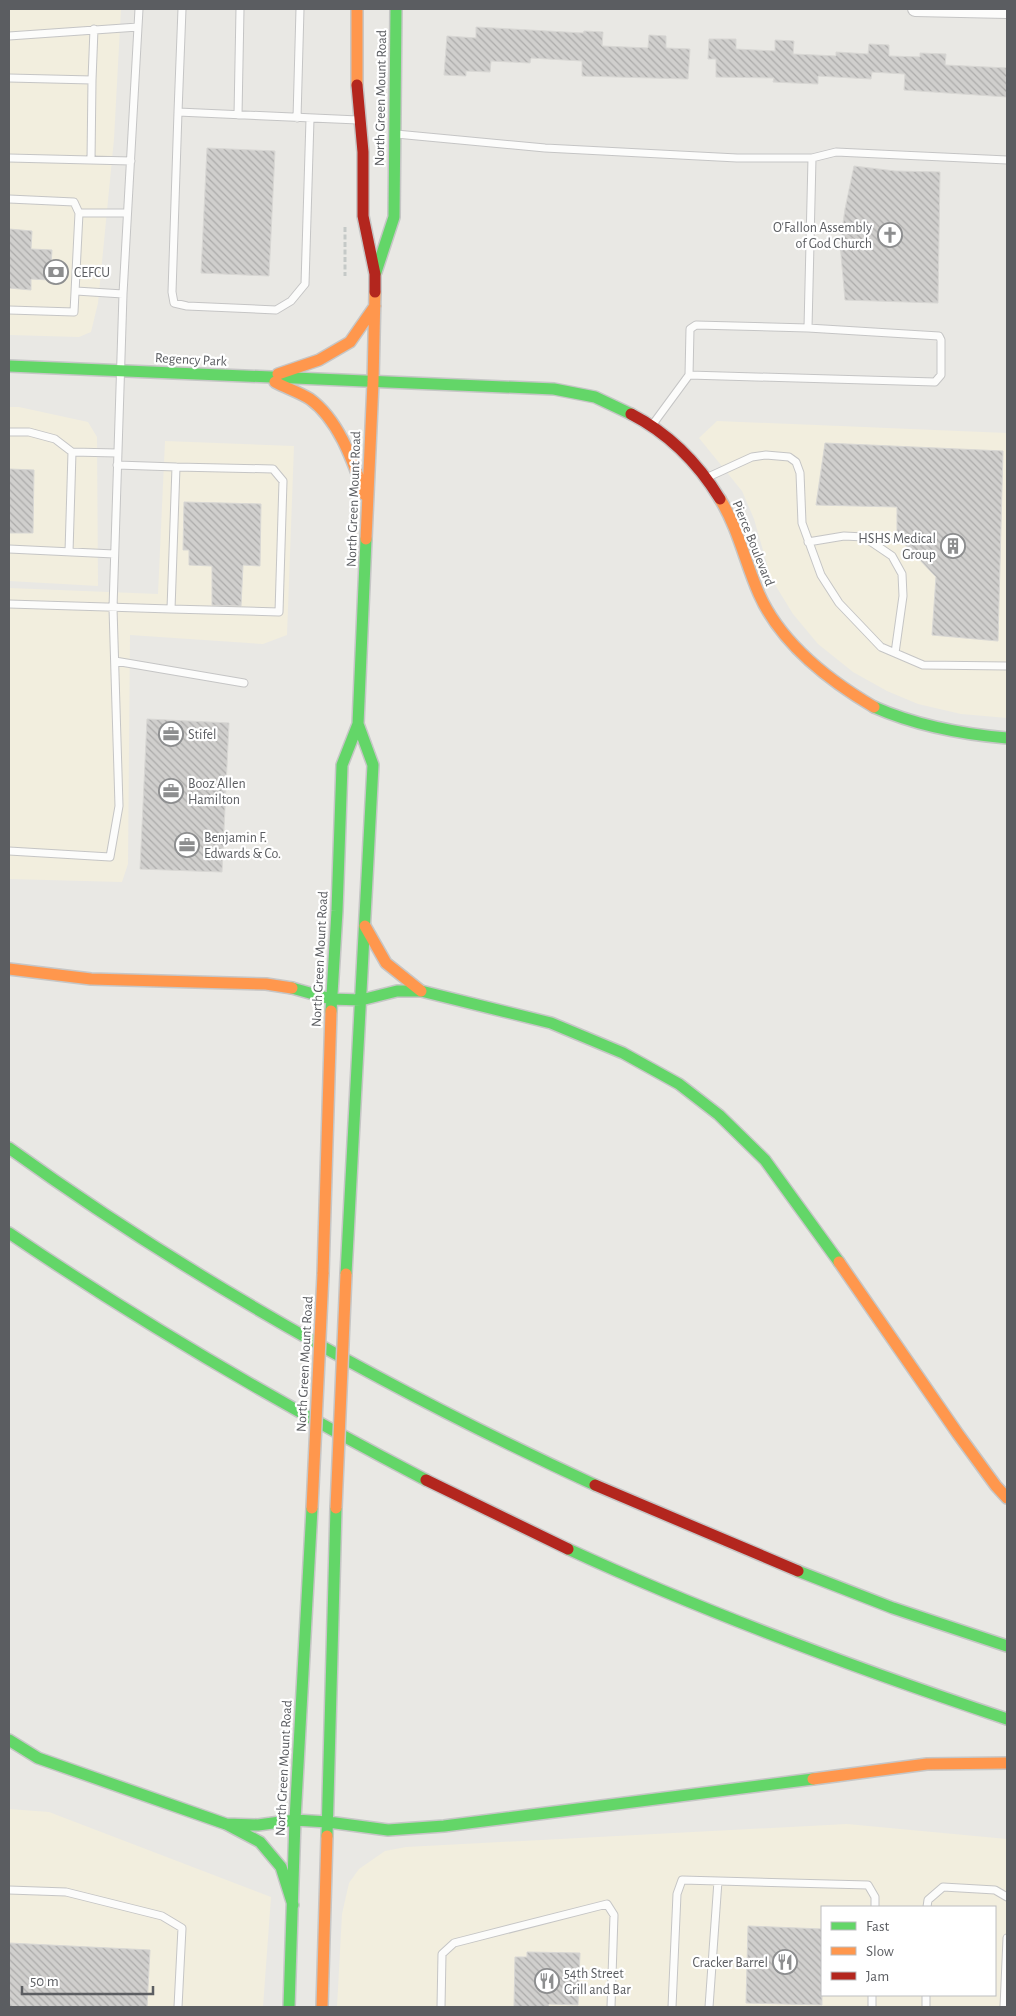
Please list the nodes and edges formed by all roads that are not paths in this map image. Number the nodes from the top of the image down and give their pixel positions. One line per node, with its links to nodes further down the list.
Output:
1 (139, 9): 10 (lane)
2 (182, 9): 15 (lane)
3 (240, 9): 16 (lane)
4 (300, 9): 17 (lane)
5 (357, 9): 19 (main road, North Green Mount Road)
6 (396, 9): 20 (main road, North Green Mount Road)
7 (915, 9): 8 (street)
8 (942, 9): 9 (street)
9 (1007, 11)
10 (138, 26): 11 (lane); 24 (lane)
11 (94, 29): 12 (lane); 14 (lane)
12 (9, 36)
13 (9, 78): 14 (lane)
14 (92, 80): 23 (lane)
15 (178, 112): 16 (lane); 18 (lane)
16 (238, 115): 17 (lane)
17 (296, 118): 18 (lane)
18 (310, 118): 19 (lane)
19 (360, 120): 29 (main road, North Green Mount Road)
20 (395, 134): 22 (lane); 29 (main road, North Green Mount Road)
21 (9, 158): 23 (lane)
22 (812, 158): 25 (lane); 34 (lane)
23 (90, 160): 24 (lane)
24 (131, 160): 28 (lane)
25 (1007, 160)
26 (9, 199): 27 (lane)
27 (79, 212): 28 (lane); 30 (lane)
28 (127, 213): 31 (lane)
29 (375, 274): 32 (main road, North Green Mount Road)
30 (76, 291): 31 (lane); 33 (lane)
31 (123, 294): 36 (lane)
32 (375, 306): 38 (main road); 39 (main road, North Green Mount Road)
33 (9, 310)
34 (808, 328): 37 (lane); 37 (lane)
35 (9, 366): 36 (main road, Regency Park)
36 (122, 371): 38 (main road, Regency Park); 43 (lane)
37 (689, 375): 40 (lane)
38 (268, 378): 39 (main road, Regency Park); 47 (main road)
39 (373, 382): 40 (main road, Pierce Boulevard); 47 (main road, North Green Mount Road)
40 (651, 426): 46 (main road, Pierce Boulevard)
41 (9, 432): 42 (lane)
42 (72, 452): 43 (lane); 50 (lane)
43 (117, 453): 44 (lane)
44 (117, 465): 45 (lane); 51 (lane)
45 (176, 467): 54 (lane); 54 (lane)
46 (706, 478): 48 (lane); 60 (main road, Pierce Boulevard)
47 (368, 501): 59 (main road, North Green Mount Road)
48 (808, 542): 55 (lane); 55 (lane)
49 (9, 549): 50 (lane)
50 (68, 552): 51 (lane)
51 (114, 554): 53 (lane)
52 (9, 604): 53 (lane)
53 (113, 608): 54 (lane); 56 (lane)
54 (171, 609)
55 (895, 653): 57 (lane)
56 (116, 661): 58 (lane); 61 (lane)
57 (1007, 666)
58 (244, 683)
59 (358, 724): 62 (main road, North Green Mount Road); 65 (main road, North Green Mount Road)
60 (1007, 738)
61 (9, 851)
62 (365, 926): 64 (main road); 66 (main road, North Green Mount Road)
63 (9, 969): 65 (main road)
64 (421, 991): 66 (main road); 69 (main road)
65 (331, 999): 66 (main road); 74 (main road, North Green Mount Road, bridge)
66 (361, 1000): 75 (main road, North Green Mount Road, bridge)
67 (9, 1148): 70 (main road)
68 (9, 1233): 71 (main road)
69 (1007, 1498)
70 (1007, 1646)
71 (1007, 1718)
72 (9, 1740): 76 (main road)
73 (1007, 1763): 75 (main road)
74 (295, 1820): 75 (main road); 76 (main road); 80 (main road, North Green Mount Road)
75 (328, 1822): 86 (main road, North Green Mount Road)
76 (226, 1824): 80 (main road)
77 (718, 1881): 81 (lane); 89 (lane); 90 (lane)
78 (9, 1890): 84 (lane)
79 (1007, 1897): 82 (lane)
80 (293, 1906): 85 (main road, North Green Mount Road)
81 (875, 1906)
82 (928, 1906)
83 (1007, 1938): 91 (lane)
84 (178, 2007)
85 (289, 2007)
86 (322, 2007)
87 (441, 2007): 88 (lane)
88 (611, 2007)
89 (672, 2007)
90 (709, 2007)
91 (1004, 2007)

